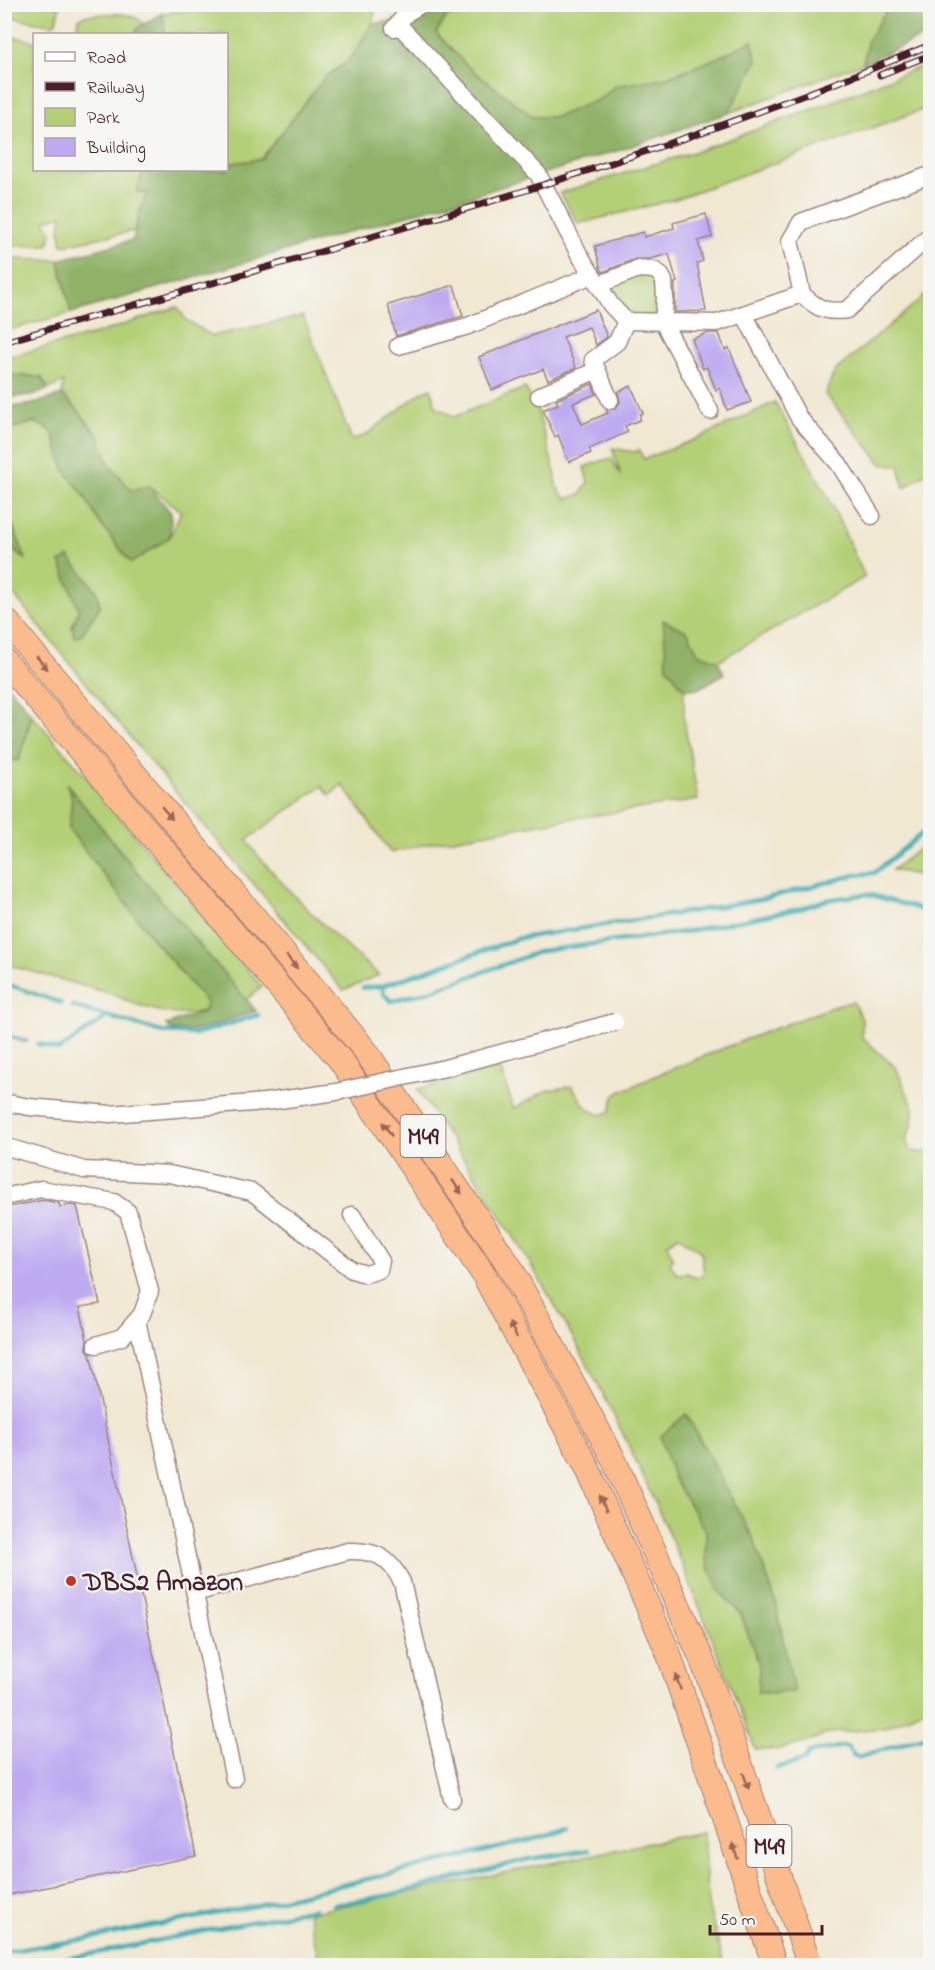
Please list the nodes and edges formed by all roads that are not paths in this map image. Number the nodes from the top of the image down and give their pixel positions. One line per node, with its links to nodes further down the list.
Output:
1 (422, 4): 4 (street)
2 (930, 175): 5 (street)
3 (930, 236): 5 (street)
4 (595, 280): 7 (street); 8 (street); 9 (street)
5 (802, 294): 6 (street)
6 (744, 314): 8 (street); 14 (street)
7 (626, 321): 8 (street); 10 (street)
8 (663, 322): 13 (street)
9 (398, 346)
10 (597, 370): 11 (street); 12 (street)
11 (539, 396)
12 (610, 400)
13 (710, 411)
14 (872, 516)
15 (4, 618): 28 (highway, M49, one-way to 28)
16 (4, 660): 27 (highway, M49, one-way to 16)
17 (615, 1022): 18 (street, bridge)
18 (4, 1102)
19 (4, 1146): 21 (street)
20 (4, 1197): 22 (street)
21 (352, 1215)
22 (137, 1320): 23 (street); 24 (street)
23 (96, 1345)
24 (195, 1593): 25 (street); 26 (street)
25 (234, 1779)
26 (452, 1799)
27 (775, 1965)
28 (810, 1965)

